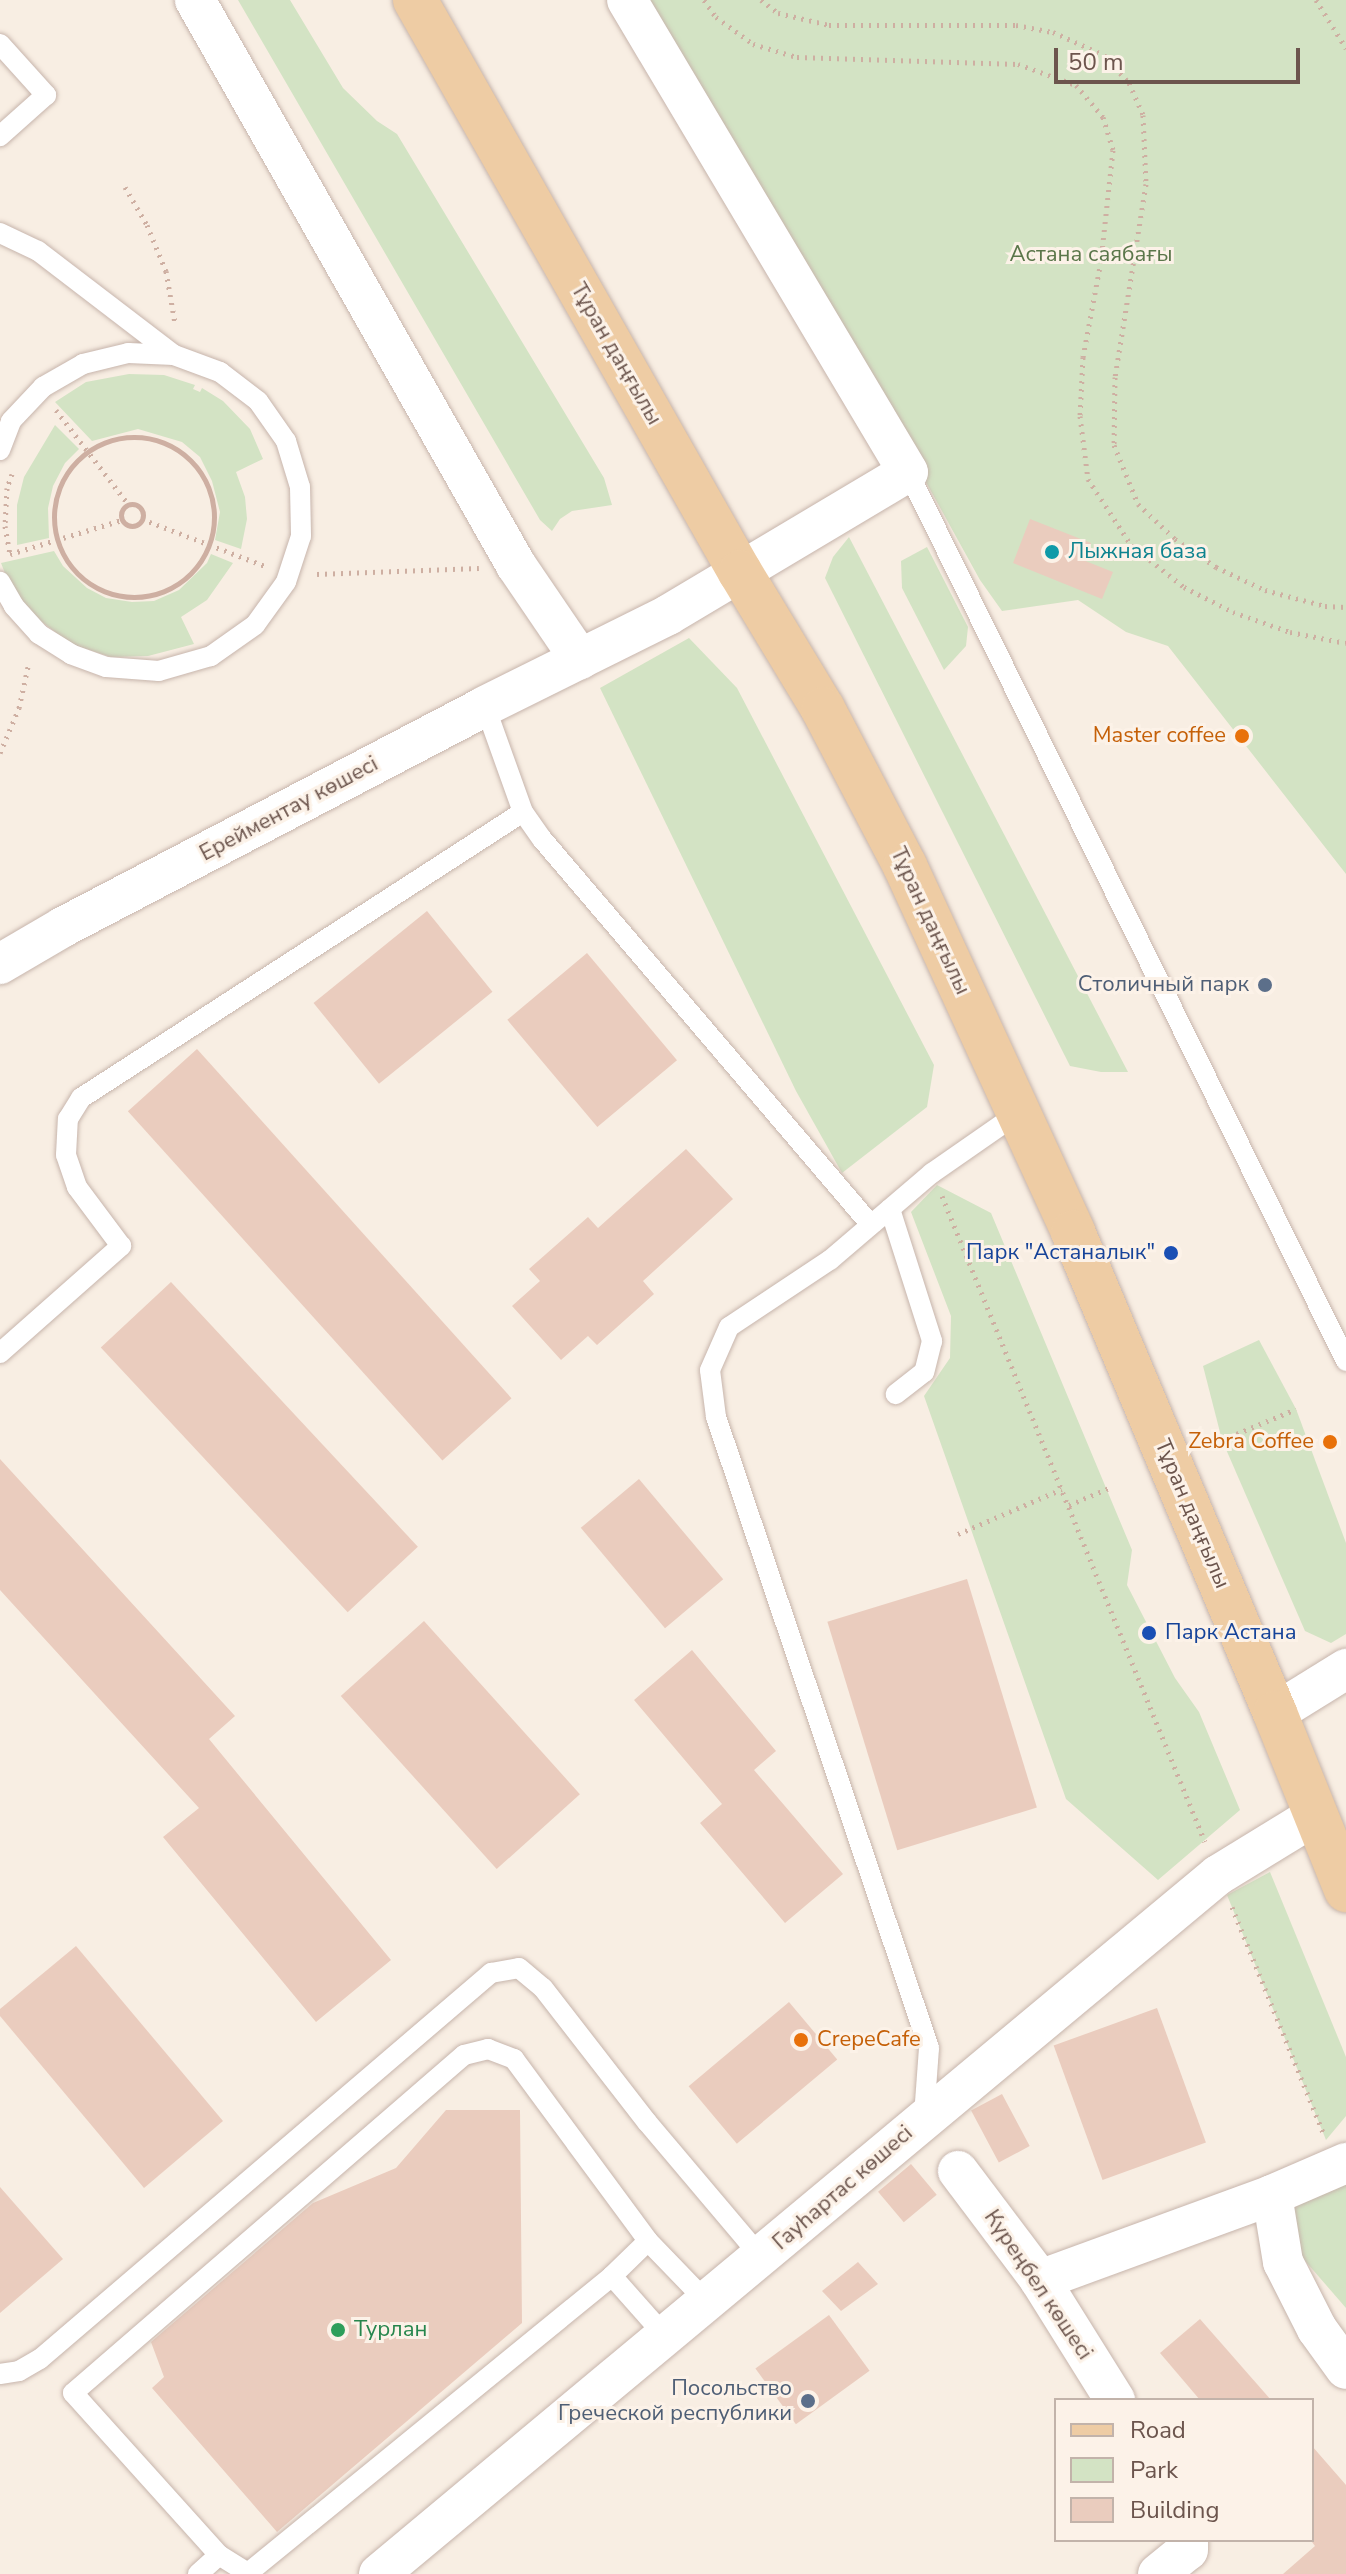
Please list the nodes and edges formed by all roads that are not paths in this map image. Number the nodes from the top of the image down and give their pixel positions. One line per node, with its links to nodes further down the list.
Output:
1 (195, 0): 12 (street)
2 (415, 0): 10 (main road, Тұран даңғылы)
3 (627, 0): 9 (street)
4 (0, 44): 5 (lane)
5 (0, 136)
6 (0, 233): 7 (lane)
7 (174, 355): 8 (lane); 11 (lane)
8 (0, 450)
9 (908, 472): 10 (street, Ерейментау көшесі); 20 (lane)
10 (740, 572): 12 (street, Ерейментау көшесі); 16 (main road, Тұран даңғылы)
11 (0, 582)
12 (580, 659): 13 (street, Ерейментау көшесі)
13 (485, 706): 14 (lane); 15 (street, Ерейментау көшесі)
14 (523, 812): 18 (lane); 19 (lane)
15 (0, 964)
16 (1017, 1114): 17 (lane); 23 (main road, Тұран даңғылы)
17 (890, 1209): 18 (lane); 21 (lane)
18 (871, 1225): 26 (lane)
19 (0, 1353)
20 (1346, 1361)
21 (896, 1394)
22 (1346, 1669): 23 (street)
23 (1275, 1713): 24 (main road, Тұран даңғылы)
24 (1316, 1815): 25 (main road, Тұран даңғылы); 26 (street, Гауhартас көшесі)
25 (1346, 1890)
26 (924, 2119): 31 (street, Гауhартас көшесі)
27 (1342, 2165): 29 (street)
28 (958, 2171): 33 (street, Күреңбел көшесі)
29 (1272, 2195): 33 (street); 36 (street)
30 (648, 2241): 32 (lane); 34 (lane); 40 (lane)
31 (762, 2258): 34 (street, Гауhартас көшесі); 37 (lane)
32 (612, 2276): 35 (lane); 40 (lane)
33 (1040, 2280): 38 (street, Күреңбел көшесі)
34 (707, 2302): 35 (street, Гауhартас көшесі)
35 (665, 2336): 42 (street, Гауhартас көшесі)
36 (1346, 2369)
37 (0, 2374)
38 (1114, 2398)
39 (1188, 2542): 43 (street)
40 (219, 2555): 41 (lane)
41 (198, 2574)
42 (379, 2574)
43 (1158, 2574)

